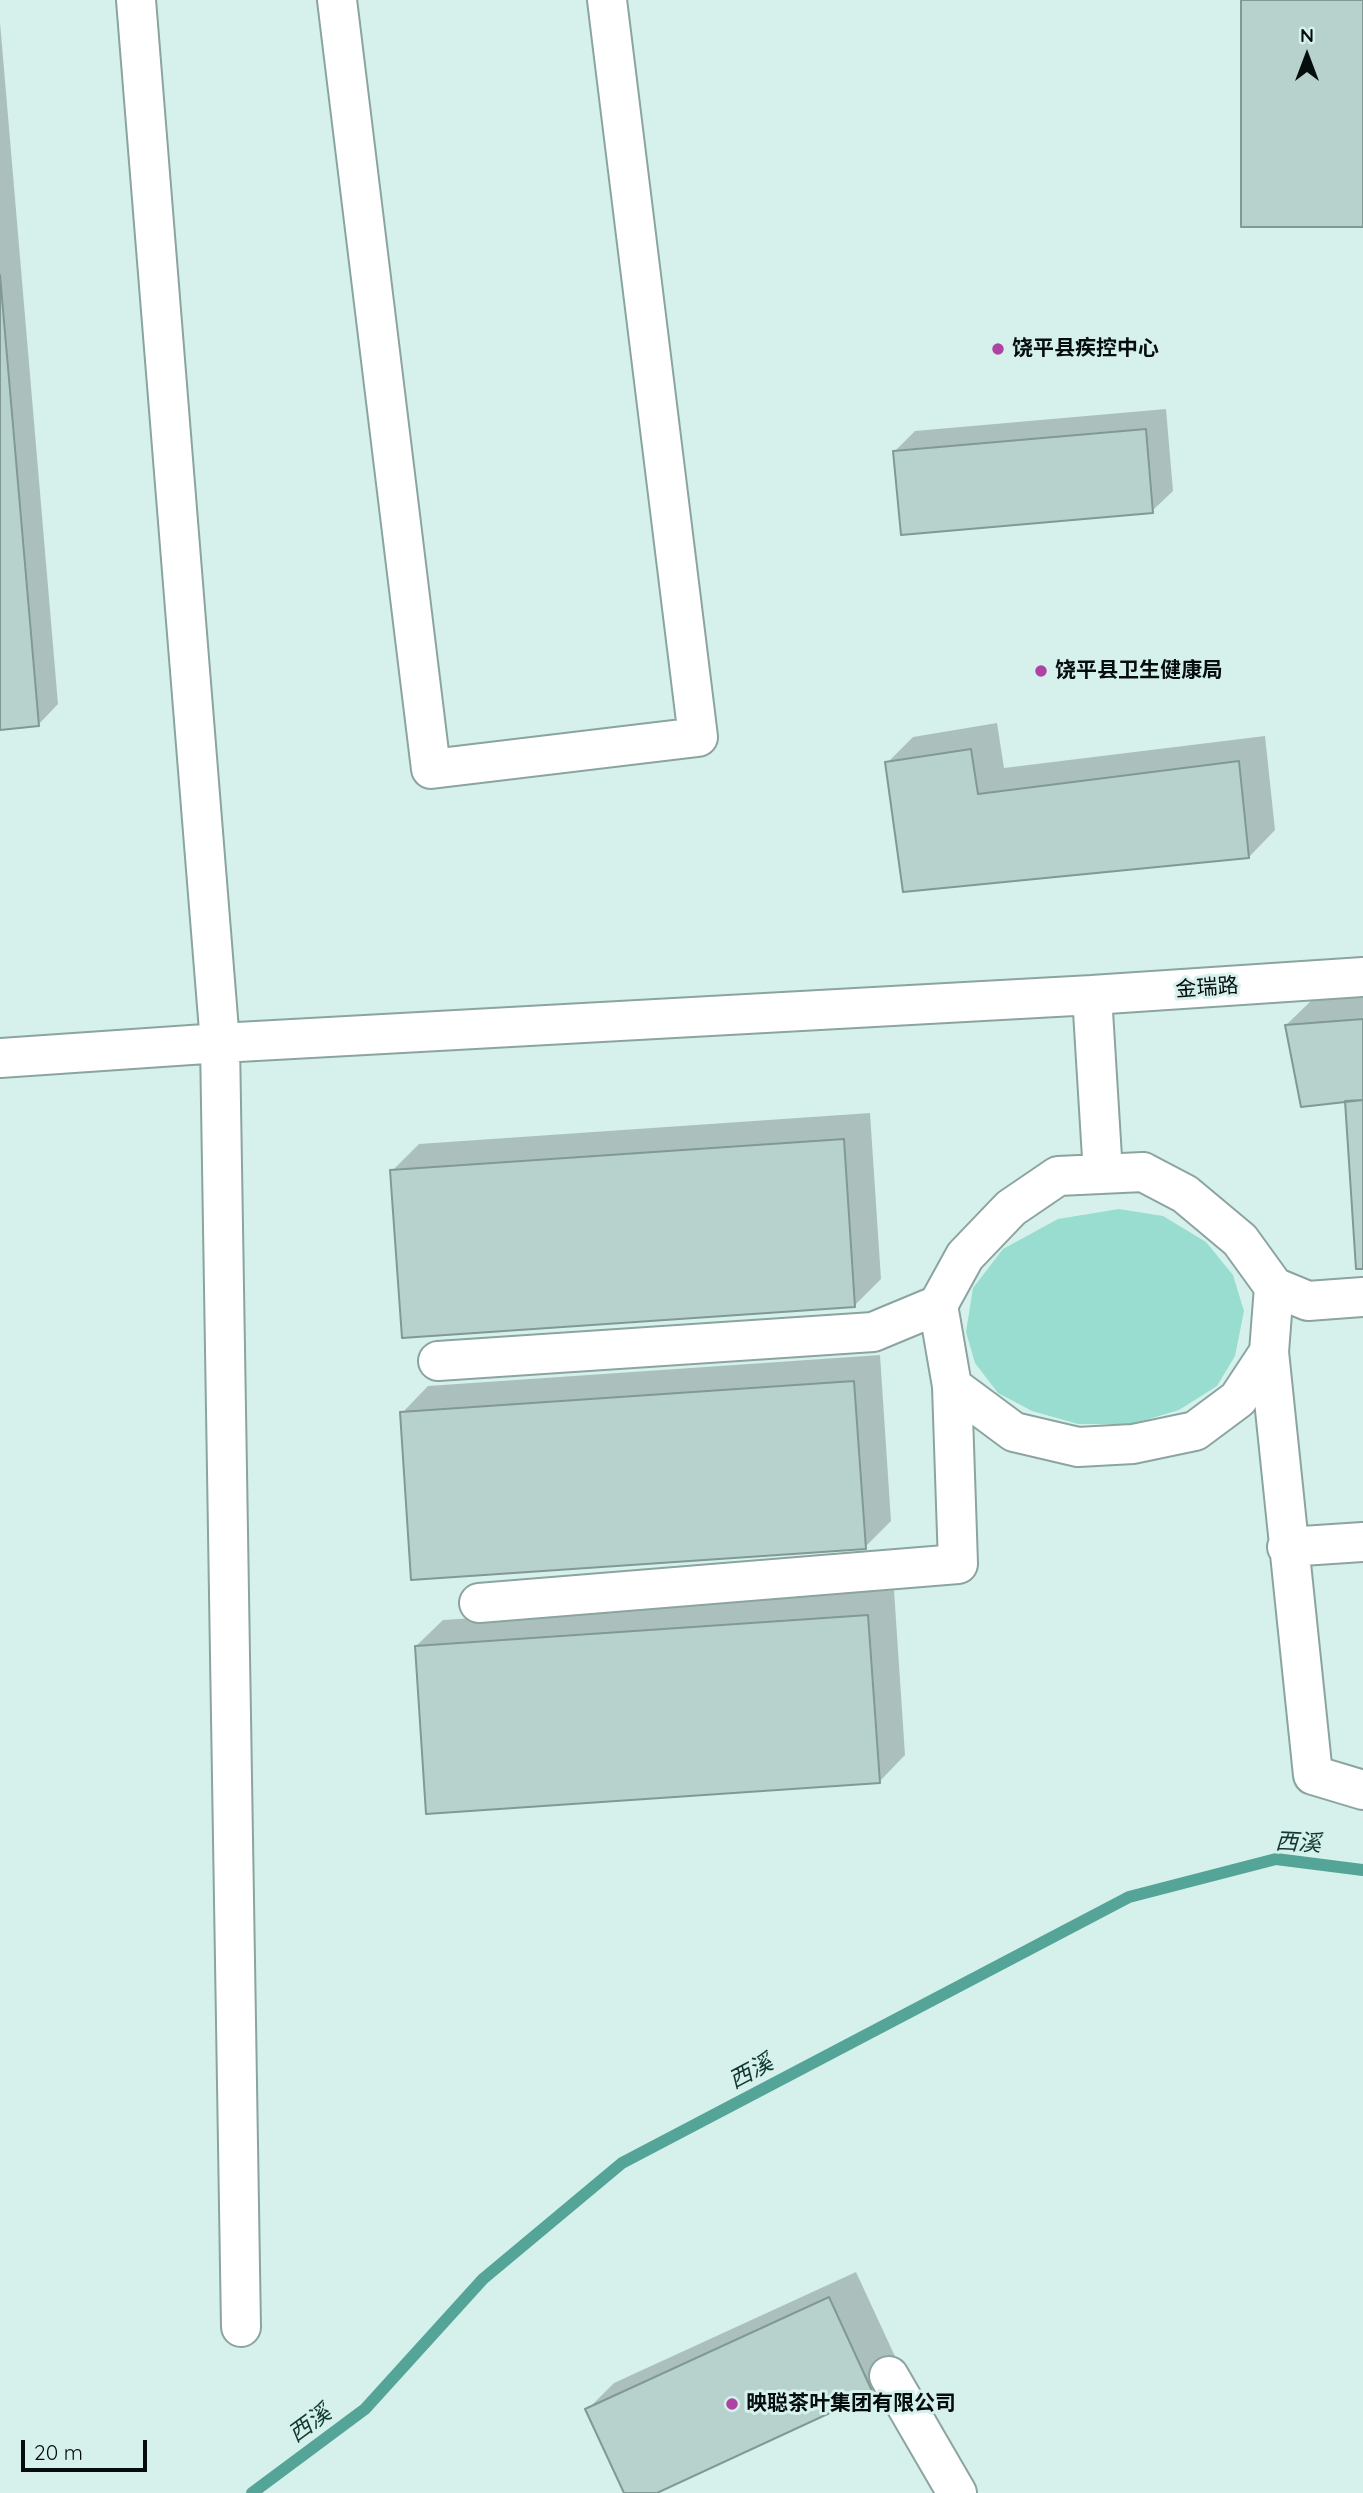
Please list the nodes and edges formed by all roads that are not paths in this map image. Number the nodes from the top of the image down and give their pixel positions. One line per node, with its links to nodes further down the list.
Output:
1 (136, 0): 6 (street)
2 (337, 0): 3 (street)
3 (607, 0)
4 (1363, 977): 5 (street, 金瑞路)
5 (1092, 995): 6 (street, 金瑞路); 8 (street)
6 (220, 1043): 7 (street, 金瑞路); 19 (street)
7 (0, 1058)
8 (1103, 1174): 9 (street); 11 (street)
9 (1274, 1287): 10 (street); 12 (street)
10 (1363, 1297)
11 (938, 1305): 13 (street); 14 (street)
12 (1269, 1352): 14 (street); 16 (street)
13 (438, 1361)
14 (952, 1386): 17 (street)
15 (1363, 1542): 16 (street)
16 (1287, 1547): 18 (street)
17 (479, 1603)
18 (1363, 1790)
19 (241, 2327)
20 (889, 2376): 21 (street)
21 (957, 2493)

